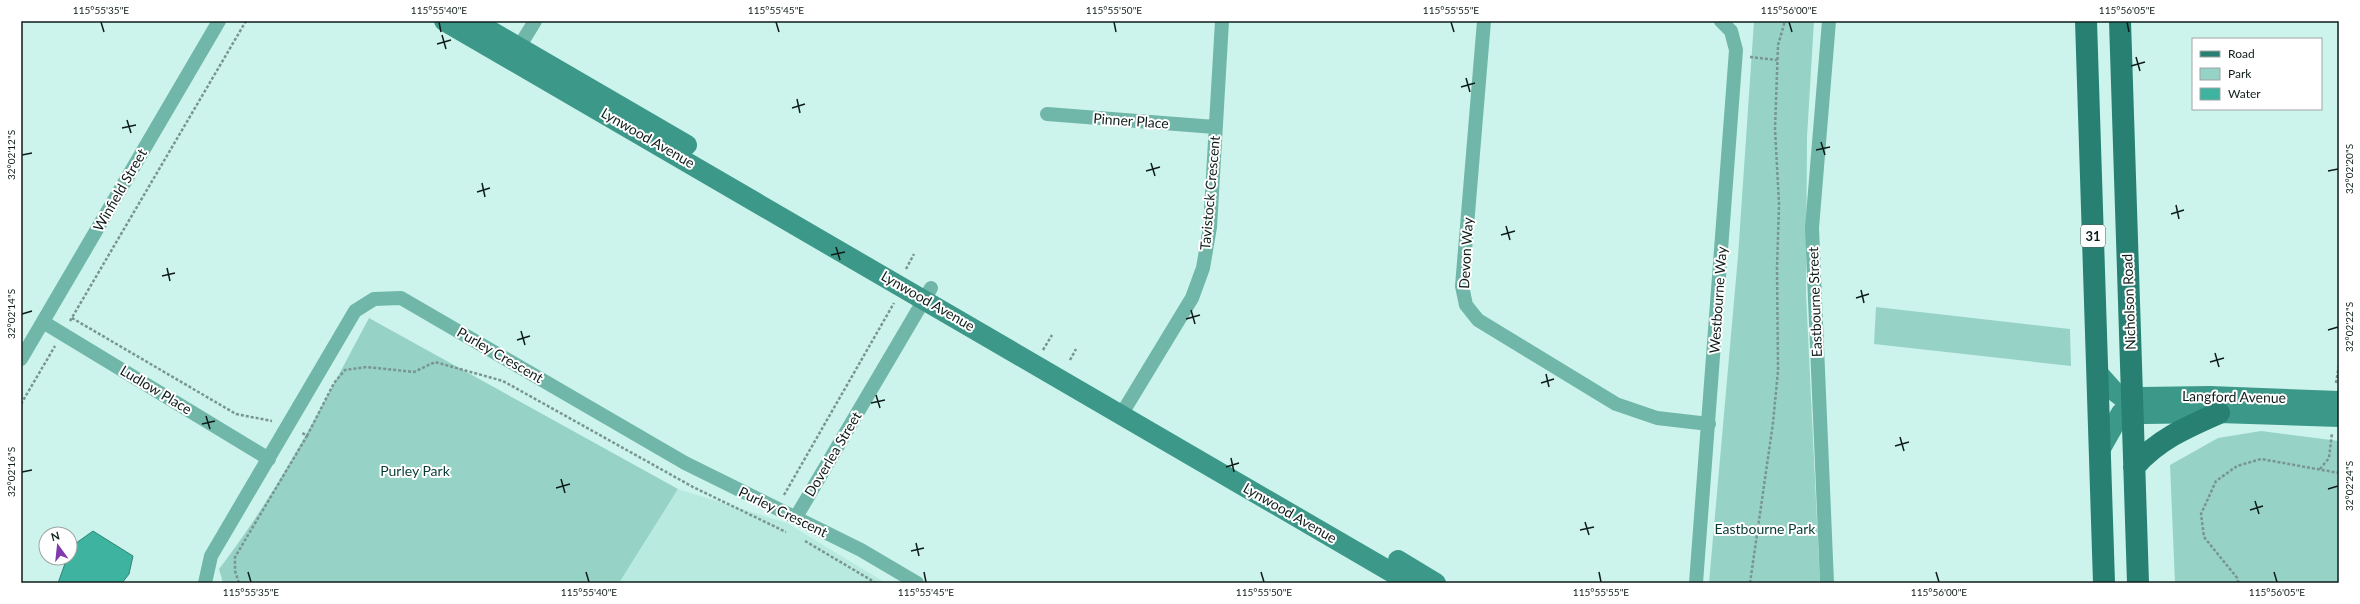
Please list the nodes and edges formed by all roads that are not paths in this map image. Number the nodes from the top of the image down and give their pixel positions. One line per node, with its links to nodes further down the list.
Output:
1 (219, 21): 15 (street, Winfield Street)
2 (444, 21): 11 (street, Lynwood Avenue)
3 (474, 21): 11 (street, Lynwood Avenue)
4 (535, 21): 11 (street)
5 (1222, 21): 13 (street, Tavistock Crescent)
6 (1484, 21): 23 (street, Devon Way)
7 (1722, 21): 23 (street, Westbourne Way)
8 (1829, 21): 33 (street, Eastbourne Street)
9 (2086, 21): 17 (main road, 31)
10 (2120, 21): 19 (main road, Nicholson Road)
11 (516, 53): 14 (street, Lynwood Avenue)
12 (1047, 114): 13 (street, Pinner Place)
13 (1216, 127): 20 (street, Tavistock Crescent)
14 (928, 294): 20 (street, Lynwood Avenue); 27 (street, Doverlea Street)
15 (43, 322): 16 (street, Winfield Street); 25 (street, Ludlow Place)
16 (21, 360)
17 (2097, 372): 19 (street, Langford Avenue); 24 (main road, 31)
18 (2339, 401): 19 (street, Langford Avenue)
19 (2132, 406): 21 (street, Langford Avenue); 24 (street, Langford Avenue); 26 (main road, Nicholson Road)
20 (1125, 409): 30 (street, Lynwood Avenue); 31 (street, Lynwood Avenue)
21 (2219, 413): 22 (street, Langford Avenue); 26 (main road)
22 (2339, 417)
23 (1709, 424): 32 (street, Westbourne Way)
24 (2100, 450): 34 (main road, 31)
25 (269, 459): 27 (street, Purley Crescent); 28 (street, Purley Crescent)
26 (2134, 467): 35 (main road, Nicholson Road)
27 (796, 516): 29 (street, Purley Crescent)
28 (205, 583)
29 (918, 583)
30 (1410, 583)
31 (1436, 583)
32 (1696, 583)
33 (1827, 583)
34 (2104, 583)
35 (2138, 583)

